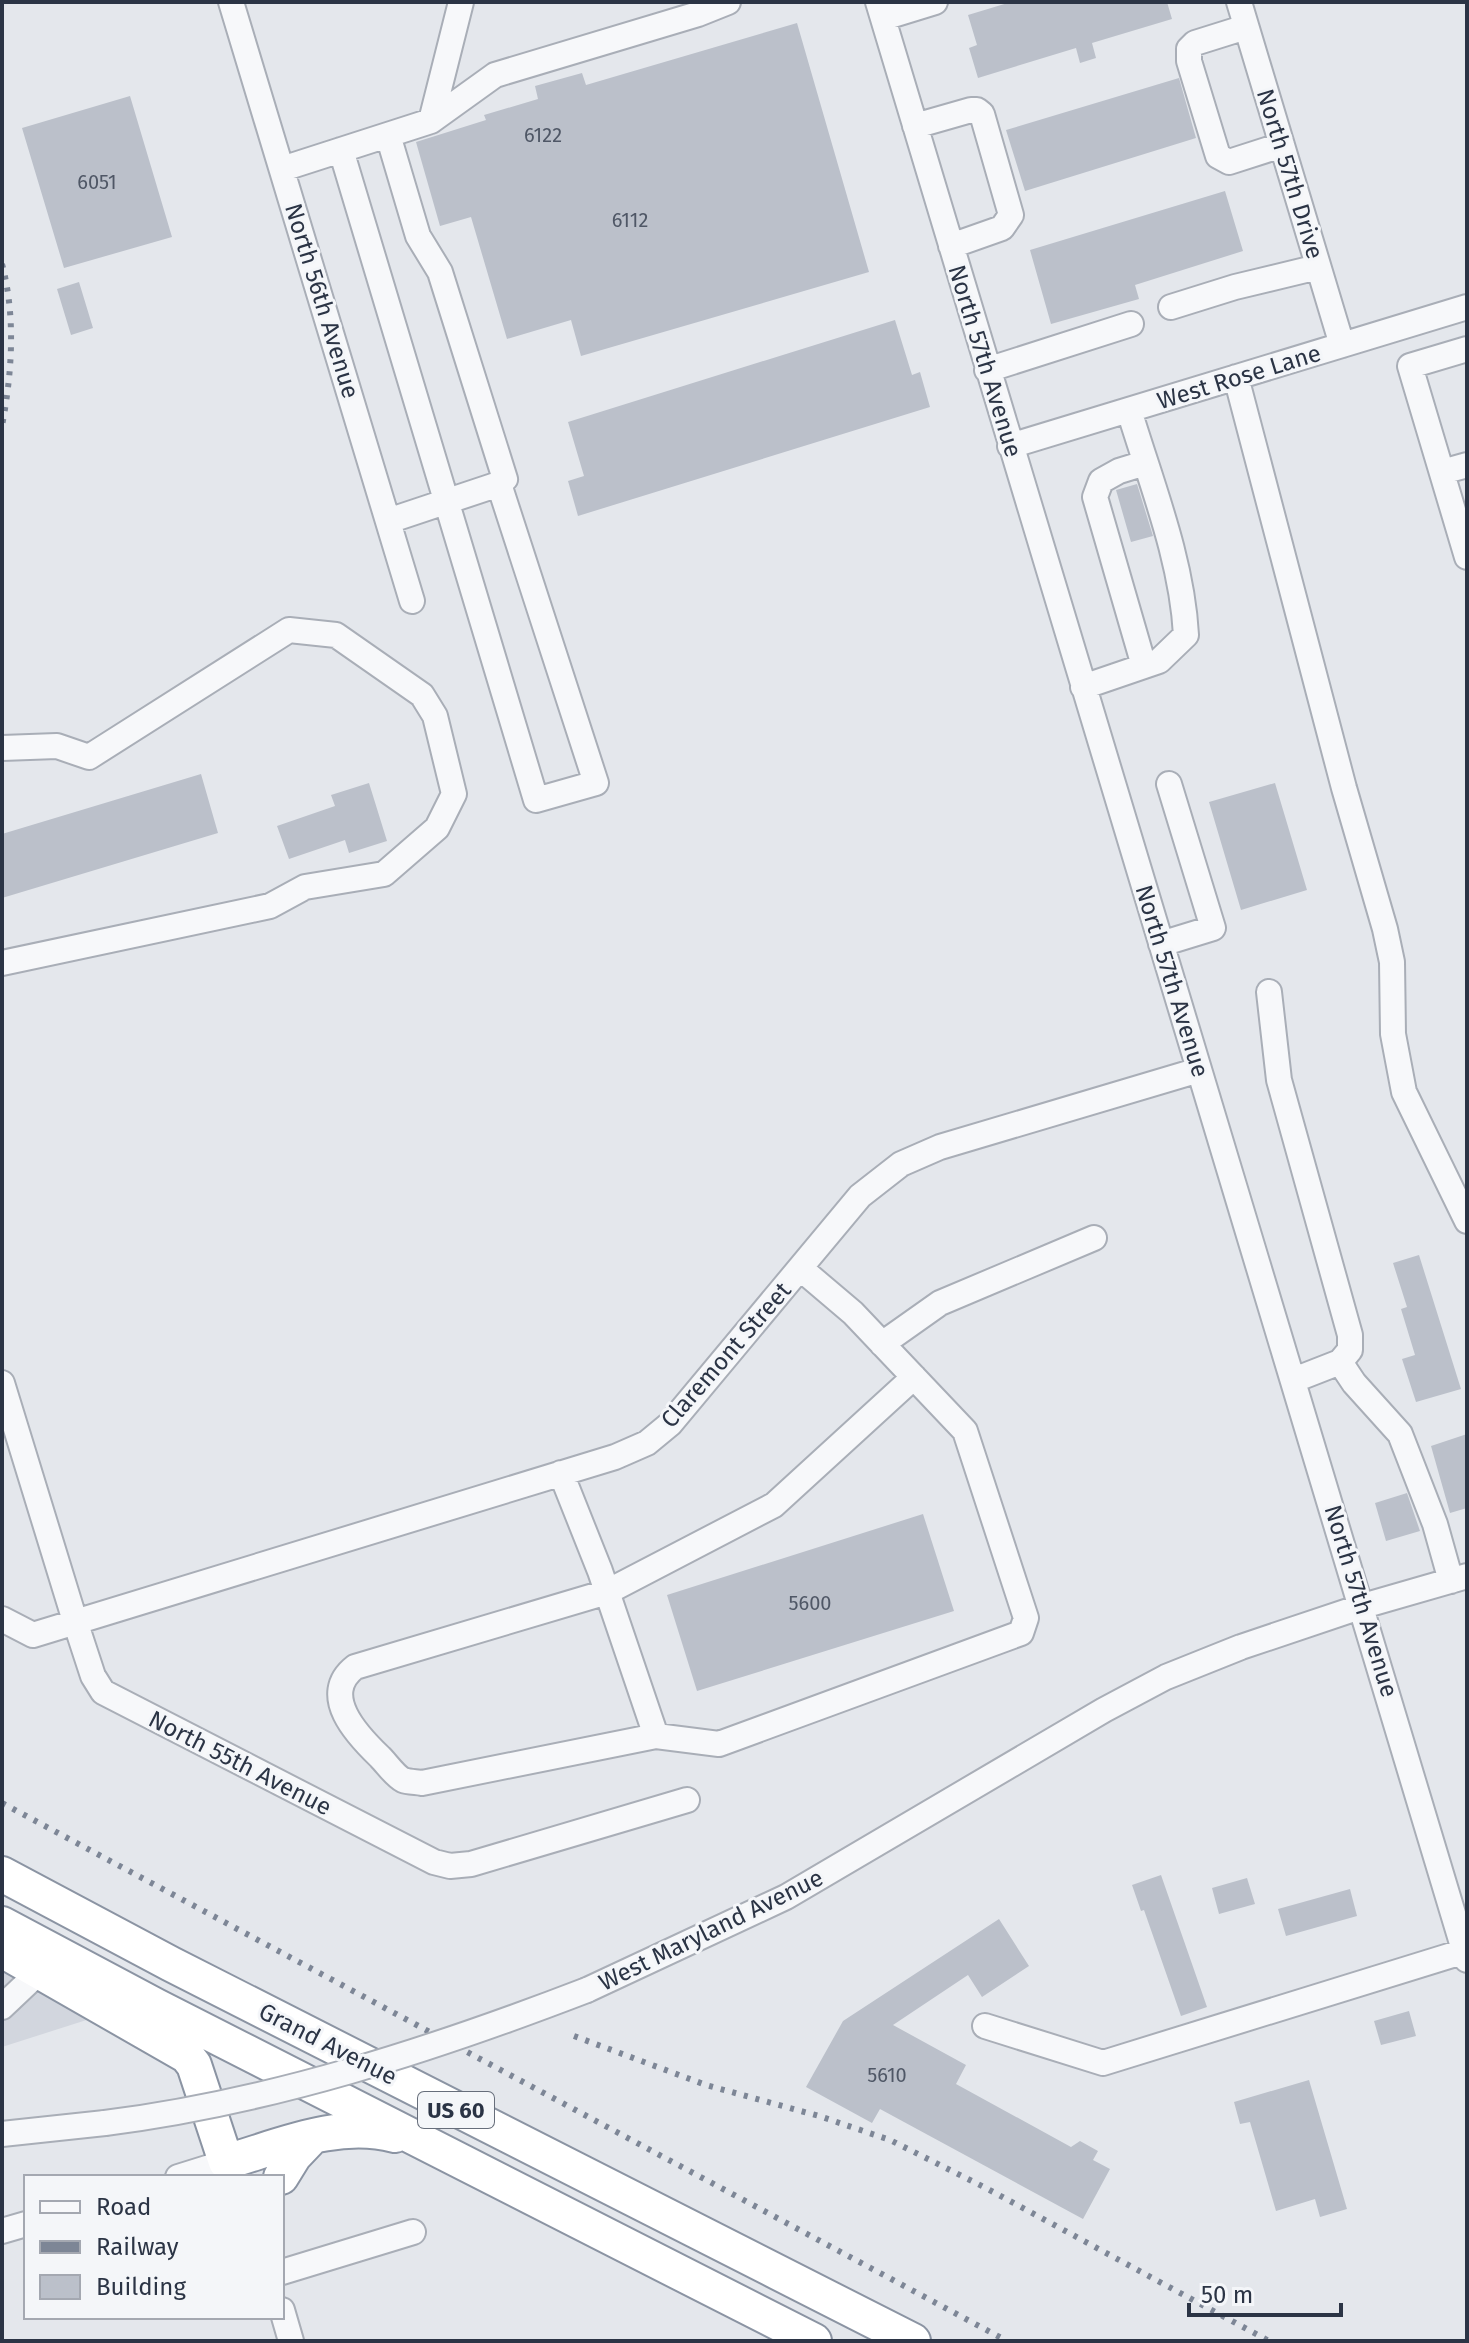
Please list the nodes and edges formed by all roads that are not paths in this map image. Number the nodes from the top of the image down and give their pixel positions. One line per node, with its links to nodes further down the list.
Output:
1 (231, 2): 12 (street, North 56th Avenue)
2 (461, 2): 7 (street)
3 (728, 2): 7 (street)
4 (935, 2): 5 (street)
5 (880, 10): 8 (street, North 57th Avenue)
6 (1245, 10): 10 (street, North 57th Drive); 10 (street)
7 (431, 121): 9 (street)
8 (915, 126): 13 (street, North 57th Avenue); 13 (street)
9 (388, 135): 11 (street); 27 (street)
10 (1282, 145): 14 (street, North 57th Drive)
11 (341, 150): 12 (street); 28 (street)
12 (282, 169): 29 (street, North 56th Avenue)
13 (951, 246): 20 (street, North 57th Avenue)
14 (1318, 267): 15 (street); 18 (street, North 57th Drive)
15 (1171, 307)
16 (1467, 307): 18 (street, West Rose Lane)
17 (1131, 324): 20 (street)
18 (1342, 345): 21 (street, West Rose Lane)
19 (1467, 349): 26 (street)
20 (987, 370): 23 (street, North 57th Avenue)
21 (1236, 377): 22 (street, West Rose Lane); 40 (street)
22 (1129, 410): 23 (street, West Rose Lane); 24 (street)
23 (1010, 446): 33 (street, North 57th Avenue)
24 (1145, 463): 32 (street); 32 (street)
25 (1467, 465): 26 (street)
26 (1442, 472): 30 (street)
27 (499, 484): 28 (street); 28 (street)
28 (447, 502): 29 (street)
29 (388, 521): 31 (street, North 56th Avenue)
30 (1467, 557)
31 (412, 601)
32 (1144, 666): 33 (street)
33 (1083, 687): 36 (street, North 57th Avenue)
34 (2, 748): 37 (street)
35 (1169, 784): 36 (street)
36 (1161, 944): 39 (street, North 57th Avenue)
37 (2, 963)
38 (1269, 992): 44 (street)
39 (1199, 1070): 42 (street, Claremont Street); 46 (street, North 57th Avenue)
40 (1467, 1221)
41 (1094, 1238): 43 (street)
42 (800, 1268): 43 (street); 48 (street, Claremont Street)
43 (882, 1344): 45 (street)
44 (1340, 1362): 46 (street); 49 (street)
45 (914, 1377): 50 (street); 54 (street)
46 (1294, 1380): 51 (street, North 57th Avenue)
47 (2, 1383): 53 (street, North 55th Avenue)
48 (561, 1473): 50 (street); 53 (street, Claremont Street)
49 (1459, 1579): 51 (street, West Maryland Avenue)
50 (607, 1592): 54 (street); 54 (street)
51 (1363, 1606): 59 (street, North 57th Avenue); 63 (street, West Maryland Avenue, bridge)
52 (2, 1619): 53 (street, Claremont Street)
53 (75, 1621): 55 (street, North 55th Avenue)
54 (656, 1736)
55 (687, 1800)
56 (2, 1874): 76 (highway, Grand Avenue / US 60)
57 (2, 1924): 65 (highway, Grand Avenue / US 60)
58 (2, 1950): 60 (highway)
59 (1466, 1956): 62 (street)
60 (38, 1973): 61 (street); 66 (highway)
61 (2, 2007)
62 (985, 2026)
63 (2, 2134)
64 (313, 2136): 65 (highway); 66 (highway); 68 (highway)
65 (430, 2144): 75 (highway, Grand Avenue / US 60)
66 (229, 2169): 67 (street)
67 (191, 2175)
68 (282, 2175)
69 (24, 2225): 70 (street)
70 (2, 2231)
71 (413, 2232): 72 (street)
72 (284, 2271)
73 (284, 2317): 74 (street)
74 (291, 2341)
75 (814, 2341)
76 (913, 2341)

